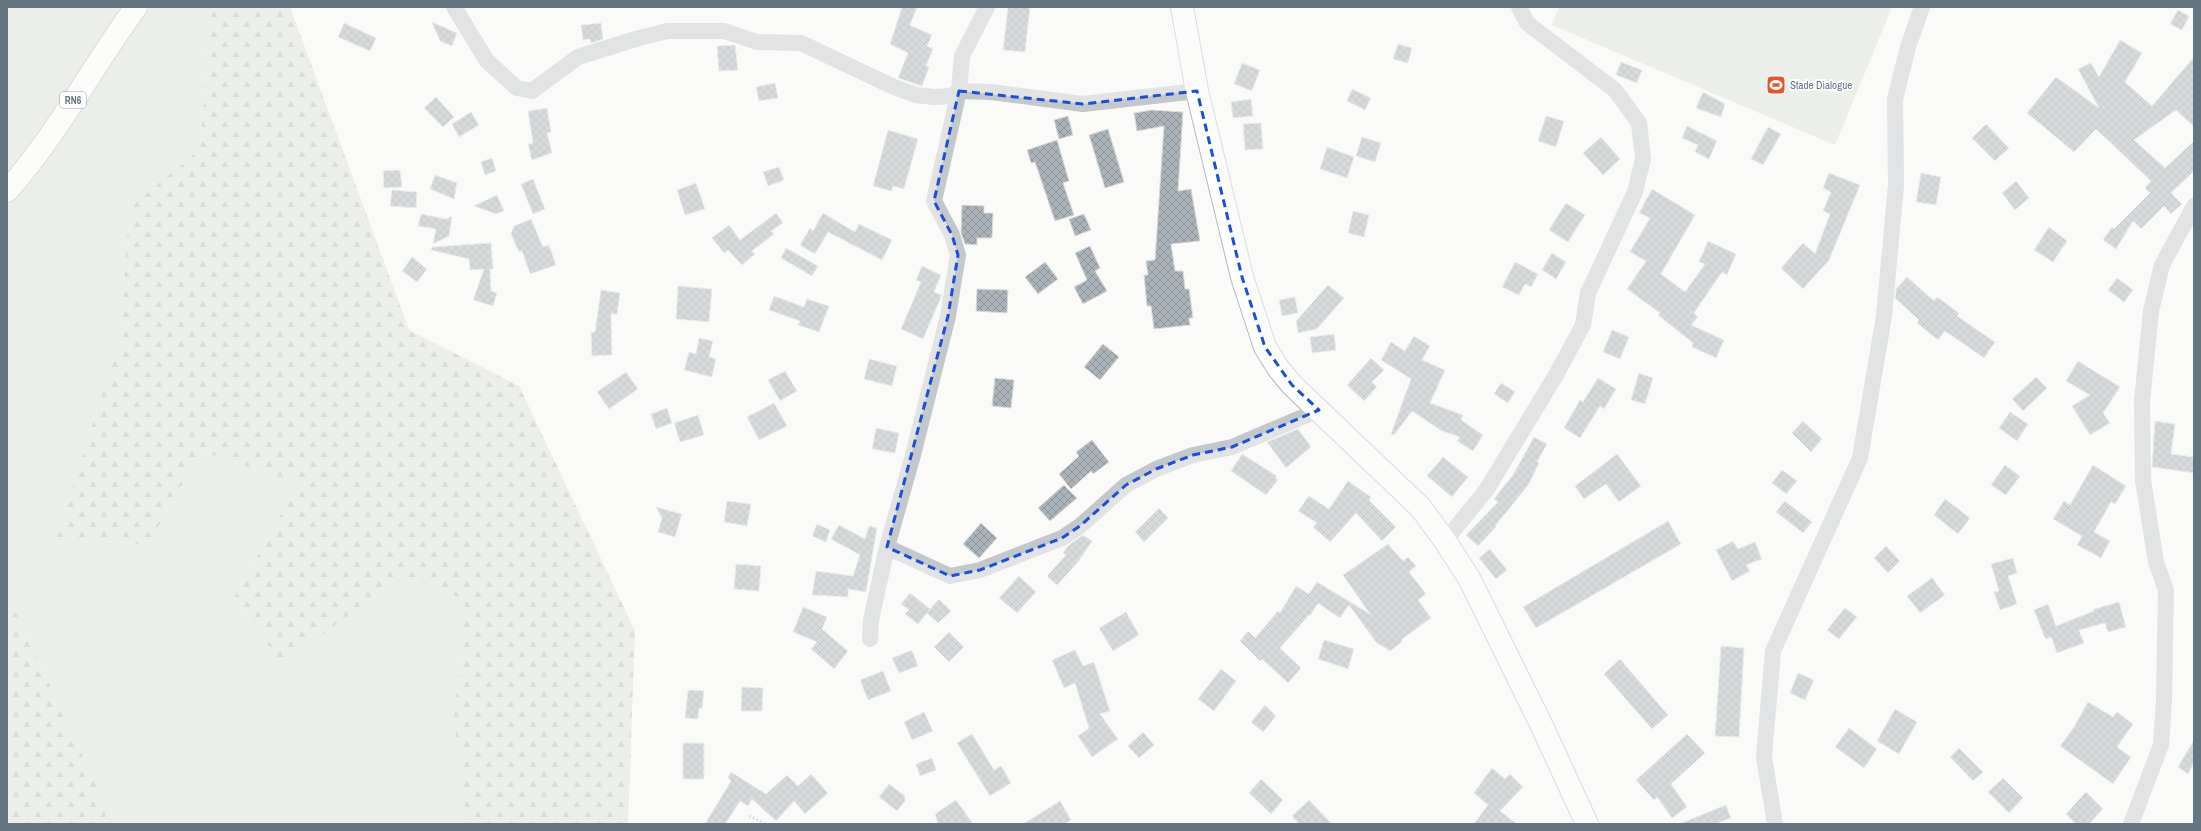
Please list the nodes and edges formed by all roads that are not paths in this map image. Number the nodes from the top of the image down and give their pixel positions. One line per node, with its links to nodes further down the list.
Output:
1 (136, 7): 9 (main road, RN6)
2 (454, 7): 7 (street)
3 (987, 7): 7 (street)
4 (1182, 7): 8 (main road)
5 (1519, 7): 12 (street)
6 (1922, 7): 16 (street)
7 (959, 91): 8 (street); 13 (street)
8 (1197, 91): 11 (main road)
9 (7, 190)
10 (2194, 206): 17 (street)
11 (1319, 410): 12 (main road); 13 (street)
12 (1445, 541): 15 (main road)
13 (887, 547): 14 (street)
14 (870, 639)
15 (1587, 824)
16 (1775, 824)
17 (2131, 824)

